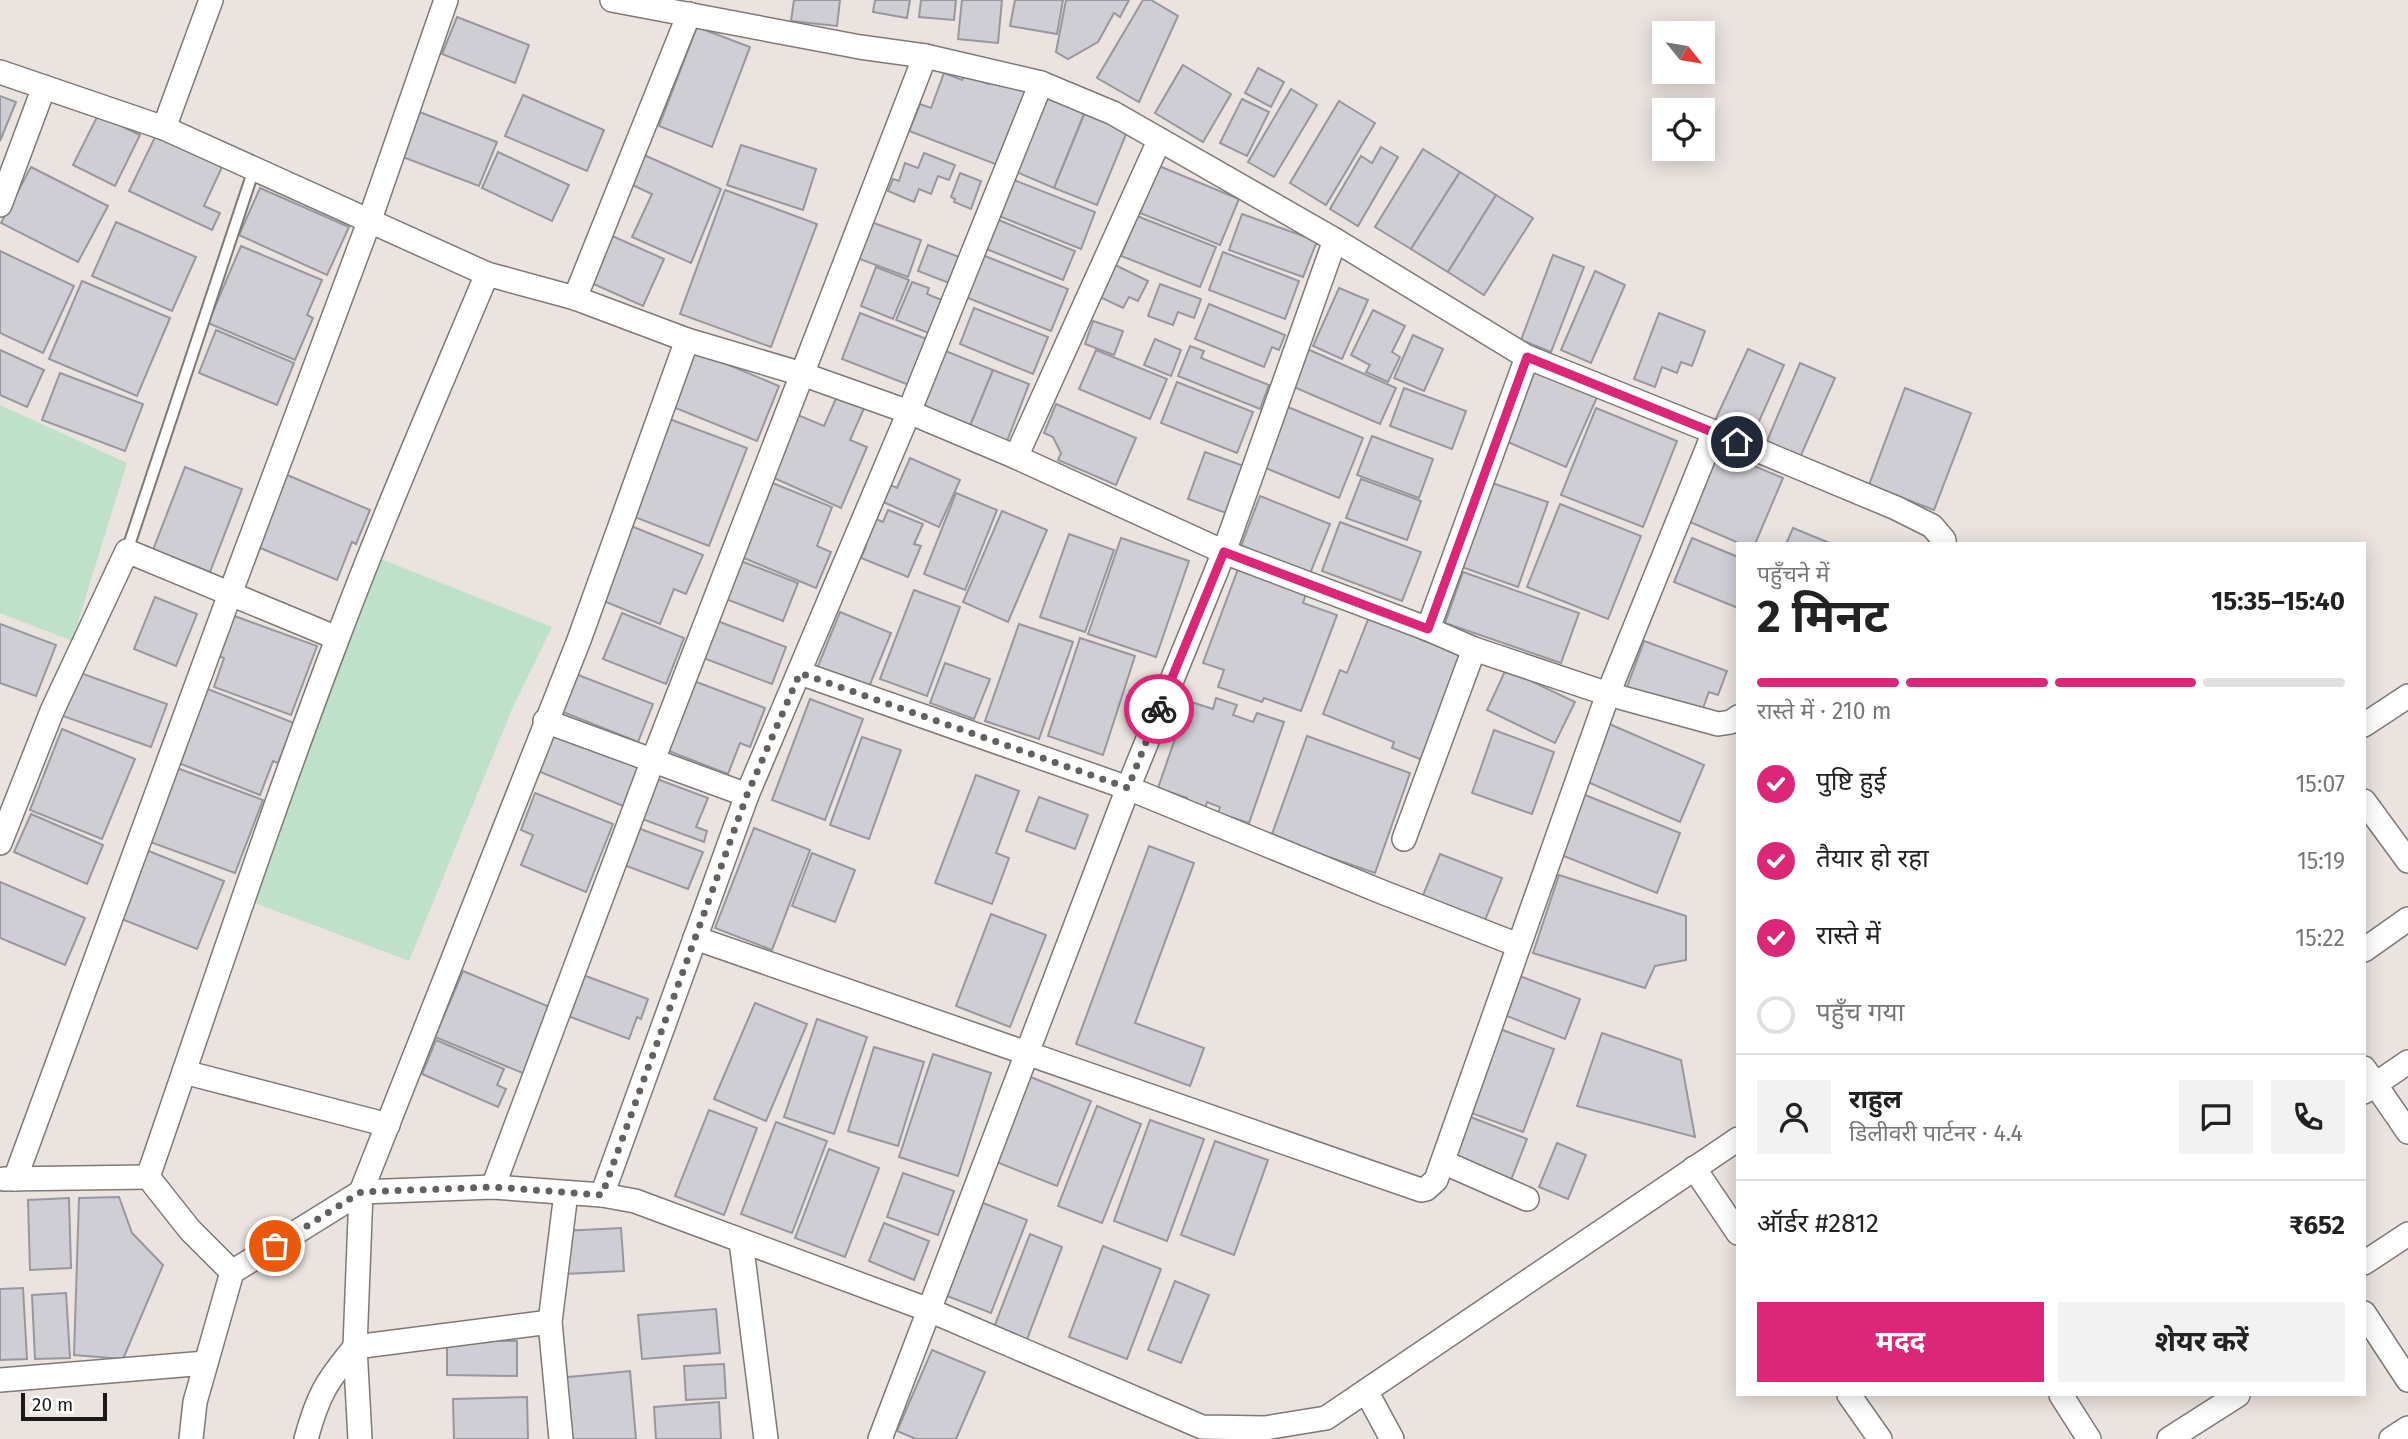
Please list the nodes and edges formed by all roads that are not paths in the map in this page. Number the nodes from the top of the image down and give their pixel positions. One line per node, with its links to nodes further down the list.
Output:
1 (211, 0): 9 (street)
2 (446, 0): 13 (street)
3 (612, 0): 4 (street)
4 (689, 14): 5 (street); 16 (street)
5 (925, 56): 7 (street); 19 (street)
6 (0, 72): 8 (street)
7 (1041, 83): 10 (street); 20 (street)
8 (44, 87): 9 (street); 12 (street)
9 (164, 128): 11 (street)
10 (1160, 141): 14 (street); 22 (street)
11 (254, 169): 13 (street); 24 (lane)
12 (0, 205)
13 (369, 222): 15 (street); 26 (street)
14 (1335, 240): 18 (street); 25 (street)
15 (487, 274): 16 (street); 28 (street)
16 (575, 298): 17 (street)
17 (687, 340): 19 (street); 34 (street)
18 (1527, 357): 21 (street); 27 (street)
19 (802, 374): 20 (street); 36 (street)
20 (909, 412): 22 (street); 30 (street)
21 (1714, 432): 23 (street); 31 (street)
22 (1016, 457): 25 (street)
23 (1944, 542)
24 (127, 551): 26 (street); 41 (street)
25 (1224, 552): 27 (street); 37 (street)
26 (230, 594): 28 (street); 57 (street)
27 (1428, 629): 29 (street)
28 (337, 638): 49 (street)
29 (1474, 649): 31 (street); 40 (street)
30 (800, 673): 37 (street); 38 (street)
31 (1608, 694): 33 (street); 45 (street)
32 (2408, 696): 35 (street)
33 (1736, 718)
34 (545, 721): 36 (street); 51 (street)
35 (2366, 724)
36 (653, 760): 38 (street); 58 (street)
37 (1128, 788): 45 (street); 47 (street)
38 (747, 795): 44 (street)
39 (2366, 804): 42 (street)
40 (1404, 839)
41 (0, 843)
42 (2408, 861)
43 (2408, 919): 46 (street)
44 (695, 938): 47 (street); 61 (street)
45 (1518, 945): 54 (street)
46 (2366, 949)
47 (1026, 1054): 54 (street); 68 (street)
48 (2408, 1062): 50 (street)
49 (184, 1072): 51 (street); 56 (street)
50 (2368, 1081): 52 (street)
51 (388, 1125): 59 (street)
52 (2408, 1132)
53 (1736, 1140): 55 (street)
54 (1443, 1162): 62 (street)
55 (1694, 1168): 63 (street); 75 (street)
56 (148, 1177): 57 (street); 67 (street)
57 (8, 1179)
58 (493, 1187): 59 (street); 60 (street)
59 (361, 1192): 67 (street); 71 (street)
60 (566, 1193): 61 (street); 70 (street)
61 (602, 1195): 65 (street)
62 (1527, 1199)
63 (1736, 1230)
64 (2408, 1234): 66 (street)
65 (741, 1241): 68 (street); 84 (street)
66 (2366, 1262)
67 (232, 1272): 72 (street)
68 (929, 1310): 75 (street); 85 (street)
69 (2366, 1315): 74 (street)
70 (550, 1322): 71 (street); 83 (street)
71 (355, 1347): 81 (street); 82 (street)
72 (206, 1363): 73 (street); 80 (street)
73 (0, 1380)
74 (2408, 1380)
75 (1366, 1391): 86 (street)
76 (1850, 1396): 87 (street)
77 (2062, 1396): 88 (street)
78 (2236, 1396): 89 (street)
79 (2408, 1428): 90 (street)
80 (191, 1439)
81 (306, 1439)
82 (360, 1439)
83 (561, 1439)
84 (766, 1439)
85 (880, 1439)
86 (1392, 1439)
87 (1880, 1439)
88 (2089, 1439)
89 (2169, 1439)
90 (2391, 1439)

